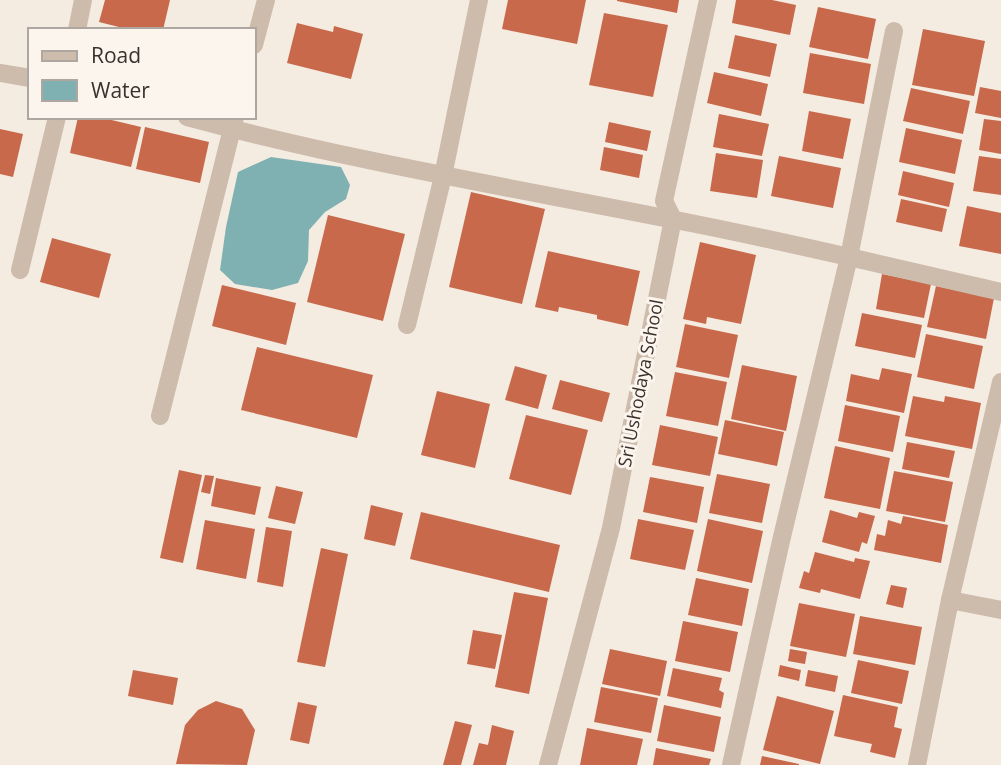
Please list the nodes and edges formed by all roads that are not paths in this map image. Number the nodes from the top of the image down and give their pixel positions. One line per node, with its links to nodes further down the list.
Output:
1 (83, 0): 5 (street)
2 (266, 0): 7 (street)
3 (479, 0): 13 (street)
4 (708, 0): 14 (street, Sri Ushodaya School)
5 (77, 28)
6 (894, 31): 15 (street)
7 (256, 38)
8 (0, 73): 9 (street)
9 (28, 78)
10 (57, 119): 16 (street)
11 (202, 119): 12 (street)
12 (233, 123): 13 (street); 20 (street)
13 (443, 176): 14 (street); 18 (street)
14 (673, 219): 15 (street); 23 (street, Sri Ushodaya School)
15 (849, 257): 17 (street); 24 (street)
16 (20, 270)
17 (1001, 292)
18 (407, 325)
19 (1001, 382): 21 (street)
20 (160, 416)
21 (950, 600): 22 (street); 25 (street)
22 (1001, 610)
23 (548, 765)
24 (731, 765)
25 (917, 765)

